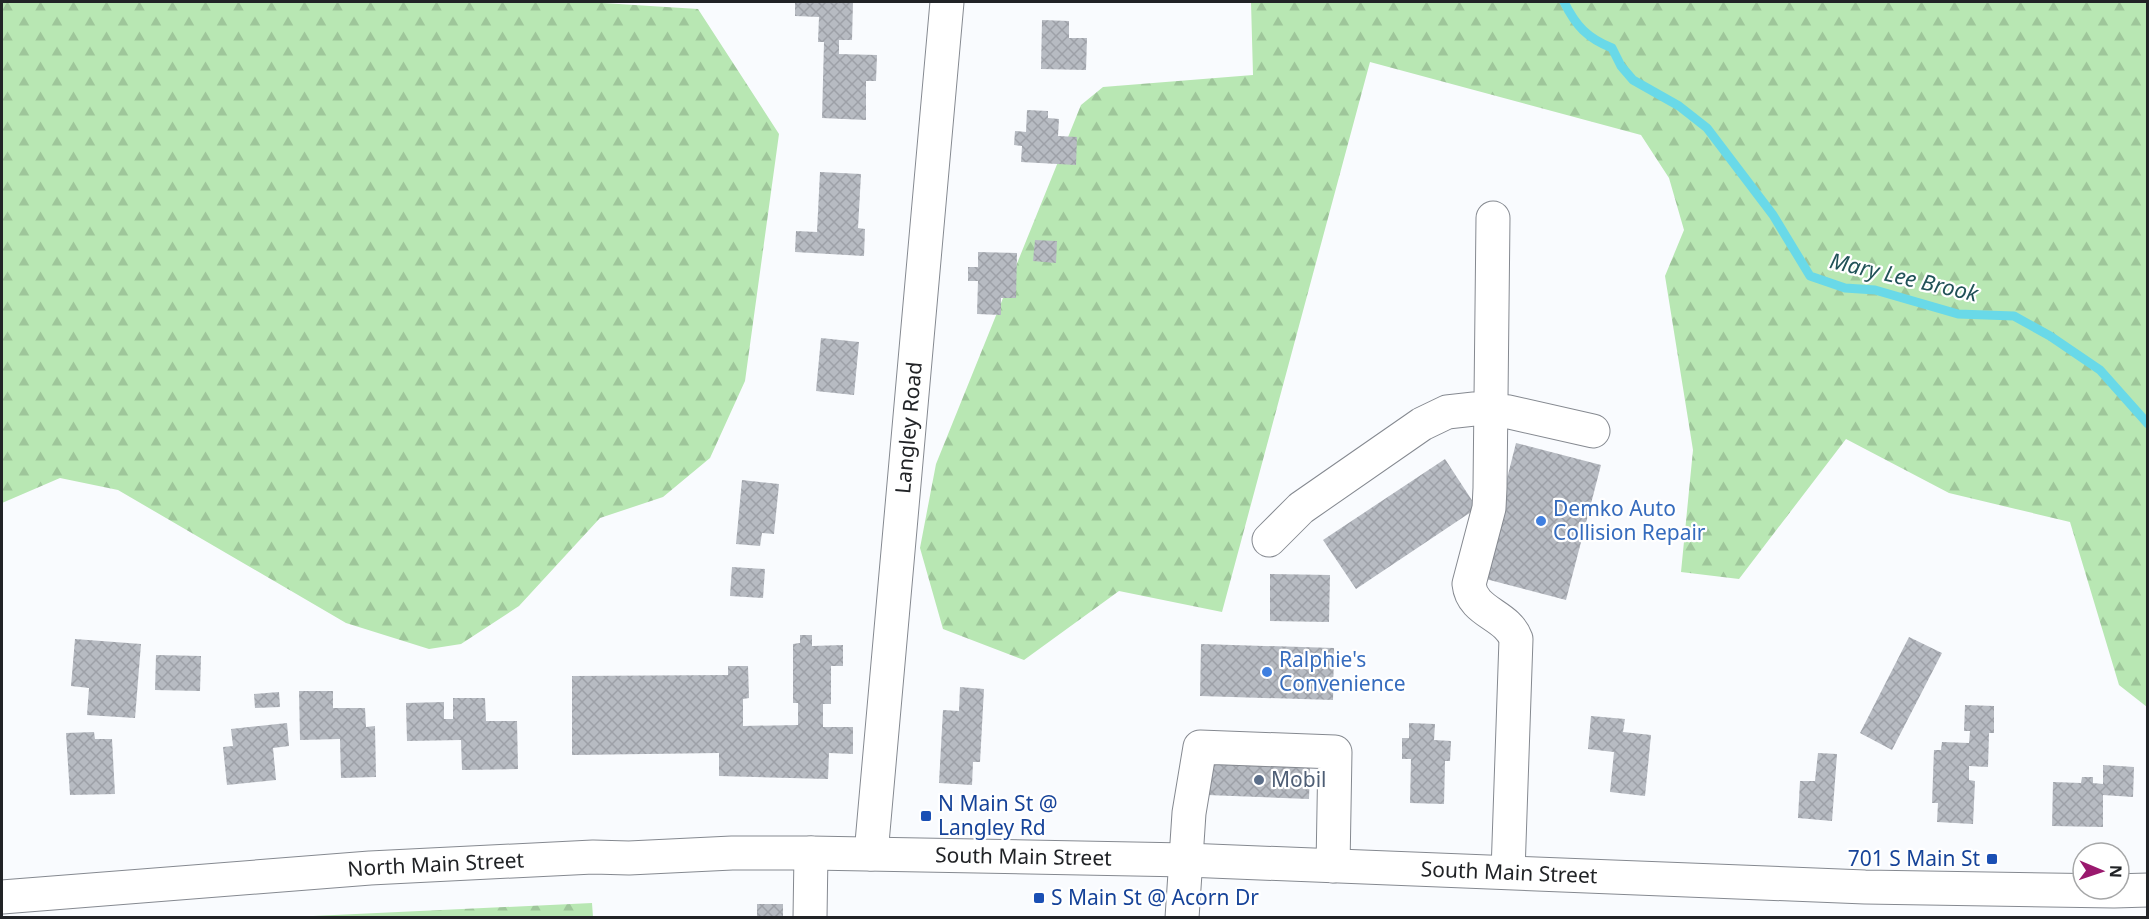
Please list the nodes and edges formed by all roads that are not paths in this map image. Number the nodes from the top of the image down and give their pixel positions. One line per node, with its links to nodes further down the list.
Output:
1 (946, 2): 7 (main road, Langley Road)
2 (1493, 218): 3 (main road)
3 (1491, 410): 4 (main road); 5 (main road); 10 (main road)
4 (1593, 431)
5 (1269, 540)
6 (811, 853): 7 (main road, North Main Street); 12 (main road, North Main Street); 13 (main road)
7 (871, 854): 8 (main road, South Main Street)
8 (1186, 861): 9 (main road, South Main Street); 9 (main road); 14 (main road)
9 (1333, 866): 10 (main road, South Main Street)
10 (1508, 872): 11 (main road, South Main Street)
11 (2148, 890)
12 (2, 897)
13 (810, 918)
14 (1182, 918)

